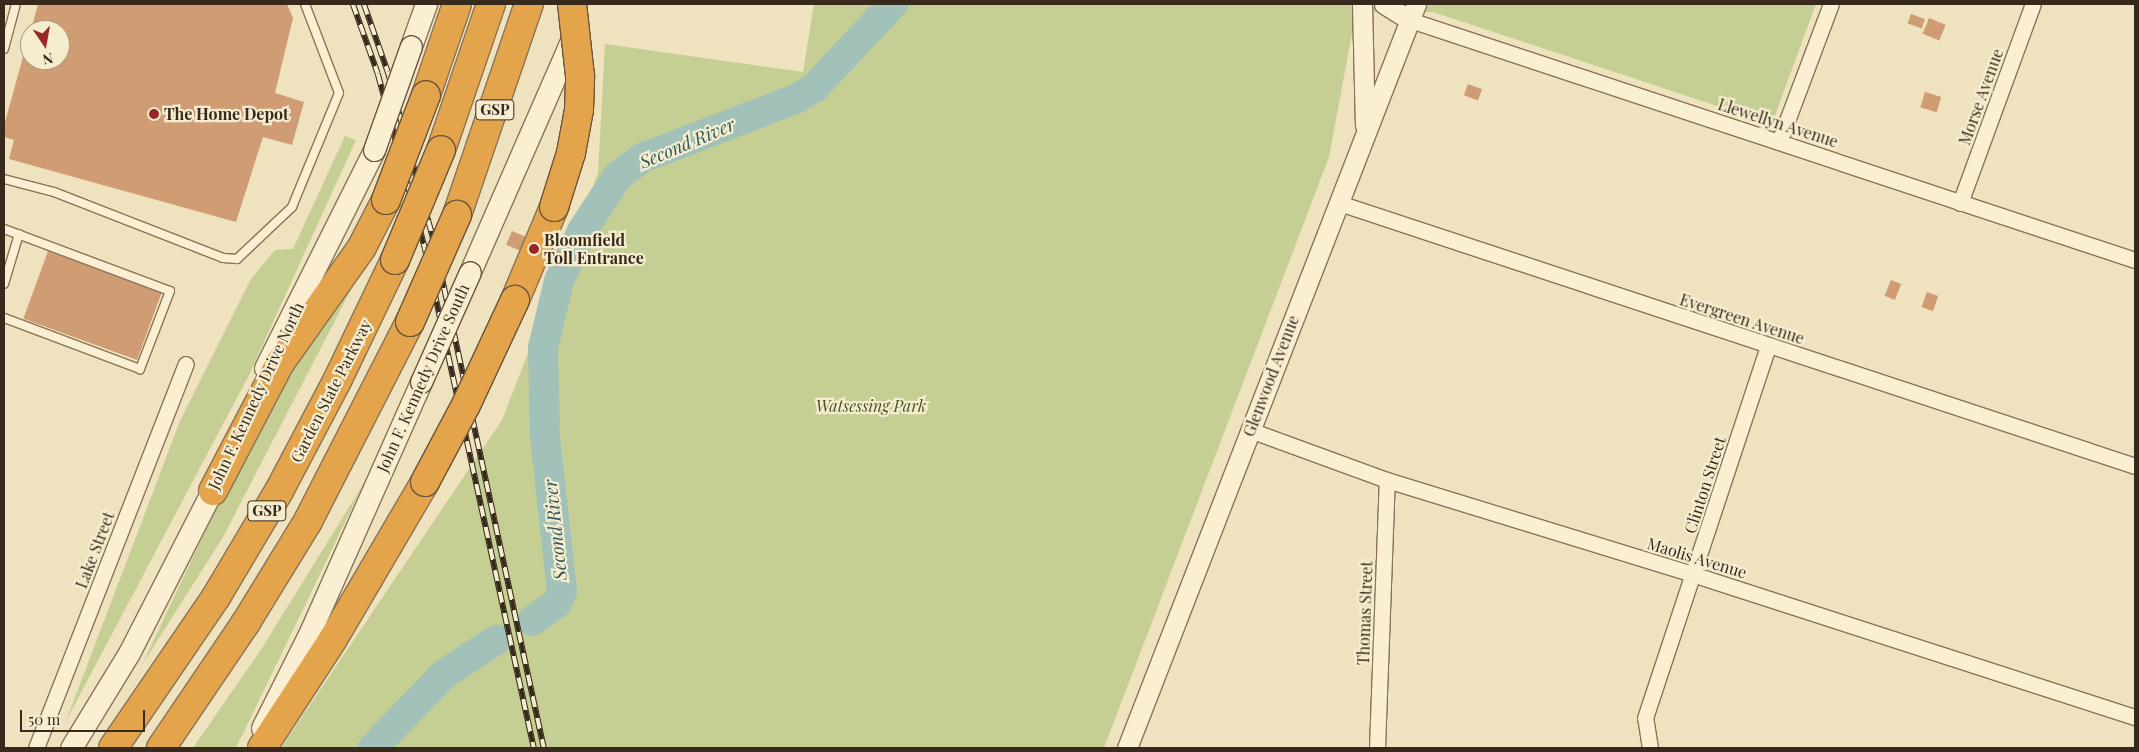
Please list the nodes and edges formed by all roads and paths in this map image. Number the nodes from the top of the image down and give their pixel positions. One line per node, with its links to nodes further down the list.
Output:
1 (16, 4): 14 (lane)
2 (306, 4): 17 (lane)
3 (426, 4): 30 (main road, John F. Kennedy Drive North, bridge)
4 (457, 4): 30 (highway, bridge)
5 (491, 4): 35 (highway, Garden State Parkway / GSP, bridge)
6 (529, 4): 36 (highway, GSP, bridge)
7 (572, 4): 38 (highway, bridge)
8 (583, 4): 37 (main road, John F. Kennedy Drive South, bridge)
9 (1362, 4): 15 (street)
10 (1384, 4): 13 (street)
11 (1831, 4): 16 (street)
12 (2034, 4): 19 (street, Morse Avenue)
13 (1413, 12): 15 (street, Glenwood Avenue); 16 (street, Llewellyn Avenue)
14 (4, 49)
15 (1365, 136): 18 (street, Glenwood Avenue)
16 (1780, 142): 19 (street, Llewellyn Avenue)
17 (4, 179)
18 (1339, 203): 25 (street, Evergreen Avenue); 27 (street, Glenwood Avenue)
19 (1960, 203): 22 (street, Llewellyn Avenue)
20 (4, 229): 21 (lane)
21 (19, 234): 23 (lane); 24 (lane)
22 (2135, 260)
23 (4, 284)
24 (4, 318)
25 (1768, 347): 28 (street, Evergreen Avenue); 31 (street, Clinton Street)
26 (186, 364): 33 (street, Lake Street)
27 (1250, 430): 29 (street, Maolis Avenue); 39 (street, Glenwood Avenue)
28 (2135, 466)
29 (1387, 480): 31 (street, Maolis Avenue); 40 (street, Thomas Street)
30 (213, 491): 34 (main road, John F. Kennedy Drive North)
31 (1695, 575): 32 (street, Maolis Avenue); 41 (street, Clinton Street)
32 (2135, 717)
33 (36, 748)
34 (71, 748)
35 (113, 748)
36 (161, 748)
37 (252, 748)
38 (262, 748)
39 (1127, 748)
40 (1377, 748)
41 (1650, 748)

